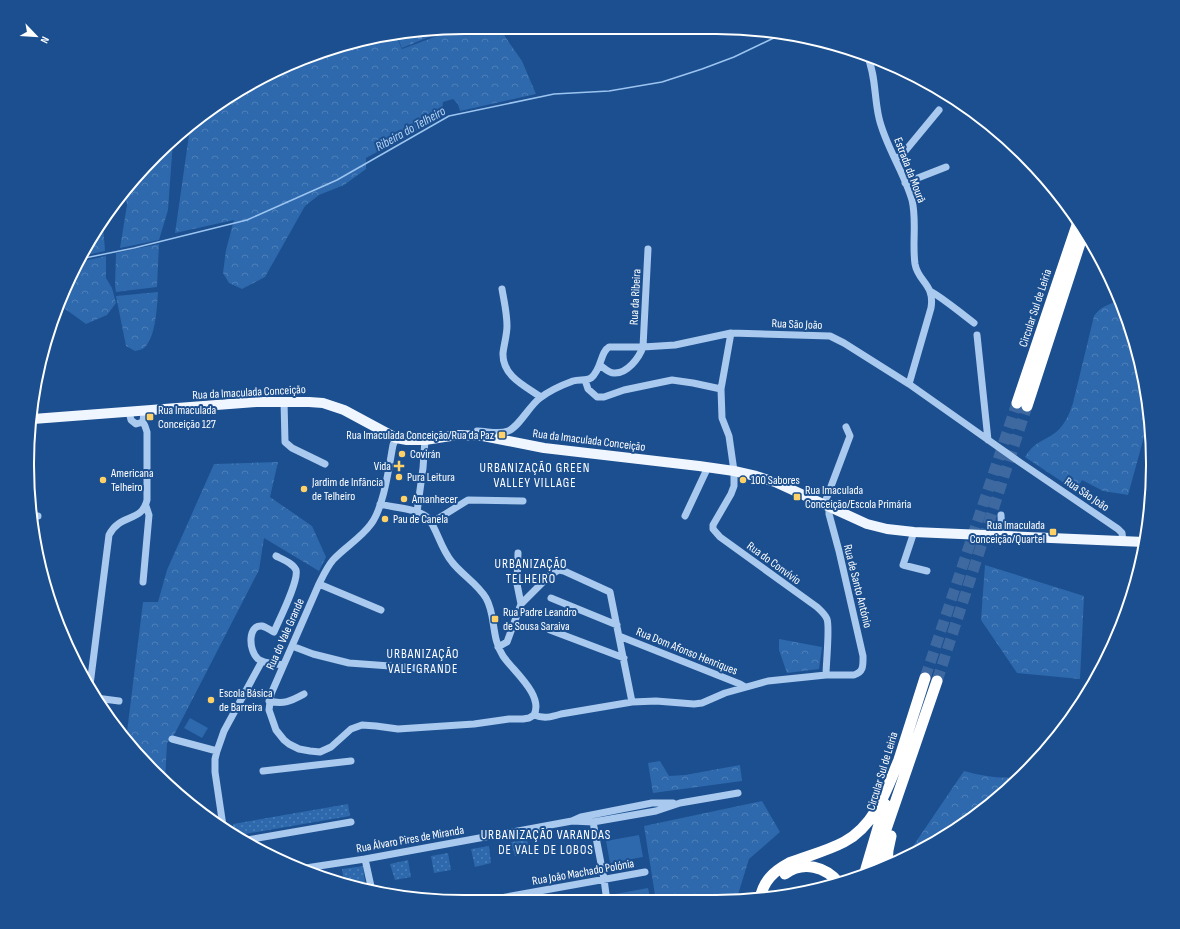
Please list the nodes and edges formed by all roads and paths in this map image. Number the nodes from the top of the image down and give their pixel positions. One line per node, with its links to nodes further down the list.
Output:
1 (870, 63): 3 (street, Estrada da Mourã)
2 (939, 110): 3 (street)
3 (895, 158): 5 (street, Estrada da Mourã)
4 (946, 167): 5 (street)
5 (905, 184): 10 (street, Estrada da Mourã)
6 (1076, 229): 7 (highway, Circular Sul de Leiria)
7 (1081, 238)
8 (648, 249): 14 (street, Rua da Ribeira)
9 (502, 289): 19 (street)
10 (930, 291): 11 (street); 17 (street)
11 (974, 323)
12 (731, 333): 14 (street, Rua São João); 17 (street, Rua São João); 18 (street)
13 (977, 335): 29 (street)
14 (643, 347): 15 (street, Rua São João); 15 (street)
15 (600, 365): 16 (street, Rua São João)
16 (585, 380): 18 (street); 19 (street)
17 (909, 384): 29 (street, Rua São João)
18 (721, 389): 32 (street)
19 (541, 397): 26 (street)
20 (284, 401): 21 (main road, Rua da Imaculada Conceição); 27 (main road, Rua da Imaculada Conceição); 30 (street)
21 (144, 411): 22 (main road, Rua da Imaculada Conceição); 24 (street)
22 (129, 412): 23 (main road, Rua da Imaculada Conceição); 24 (street)
23 (37, 419)
24 (143, 422): 35 (street)
25 (846, 427): 36 (street)
26 (466, 435): 28 (main road, Rua da Imaculada Conceição); 31 (main road, Rua da Imaculada Conceição)
27 (396, 438): 28 (main road, Rua da Imaculada Conceição); 34 (street, Rua do Vale Grande)
28 (425, 440): 37 (street)
29 (988, 440): 43 (street, Rua São João)
30 (325, 464)
31 (708, 467): 32 (main road, Rua da Imaculada Conceição); 39 (street)
32 (734, 471): 36 (main road, Rua da Imaculada Conceição); 62 (street, Rua do Convívio)
33 (523, 501): 40 (street)
34 (380, 504): 37 (street); 49 (street, Rua do Vale Grande)
35 (146, 506): 48 (street); 63 (street)
36 (827, 506): 41 (main road, Rua da Imaculada Conceição); 62 (street, Rua de Santo António)
37 (417, 512): 40 (street)
38 (1001, 515): 42 (street)
39 (685, 516)
40 (431, 523): 57 (street)
41 (914, 532): 42 (main road, Rua da Imaculada Conceição); 47 (street)
42 (1002, 536): 43 (main road, Rua da Imaculada Conceição)
43 (1123, 541): 44 (main road, Rua da Imaculada Conceição)
44 (1139, 542)
45 (518, 553): 51 (street)
46 (276, 556): 59 (street)
47 (927, 571)
48 (143, 582)
49 (319, 584): 52 (street); 56 (street, Rua do Vale Grande)
50 (551, 598): 53 (street)
51 (522, 604): 53 (street); 57 (street)
52 (381, 610)
53 (616, 625): 55 (street)
54 (550, 630): 58 (street)
55 (619, 636): 58 (street); 66 (street, Rua Dom Afonso Henriques)
56 (292, 646): 60 (street, Rua do Vale Grande); 61 (street)
57 (498, 647): 72 (street)
58 (624, 658): 71 (street)
59 (262, 661): 60 (street); 74 (street)
60 (283, 665): 70 (street, Rua do Vale Grande)
61 (417, 668)
62 (826, 675): 66 (street)
63 (91, 678)
64 (925, 678): 77 (highway, Circular Sul de Leiria)
65 (937, 681): 81 (highway, Circular Sul de Leiria)
66 (745, 687): 71 (street)
67 (304, 694): 70 (street)
68 (104, 699): 69 (street)
69 (119, 701)
70 (269, 701): 75 (street, Rua do Vale Grande)
71 (632, 702): 72 (street)
72 (534, 715): 75 (street)
73 (172, 739): 74 (street)
74 (217, 751): 83 (street)
75 (314, 752): 78 (street)
76 (351, 761): 78 (street)
77 (898, 762): 92 (highway, Circular Sul de Leiria); 98 (highway)
78 (316, 765): 79 (street)
79 (263, 771)
80 (738, 792): 82 (street, Rua Álvaro Pires de Miranda)
81 (897, 798): 89 (highway); 90 (highway, Circular Sul de Leiria)
82 (680, 803): 84 (street, Rua Álvaro Pires de Miranda); 86 (street, Rua Álvaro Pires de Miranda)
83 (222, 820)
84 (572, 821): 86 (street, Rua Álvaro Pires de Miranda); 88 (street, Rua Álvaro Pires de Miranda)
85 (351, 822): 87 (street)
86 (593, 822): 95 (street)
87 (253, 839)
88 (365, 859): 91 (street, Rua Álvaro Pires de Miranda); 96 (street)
89 (887, 859)
90 (875, 864)
91 (313, 867)
92 (866, 867)
93 (645, 872): 95 (street, Rua João Machado Polónia)
94 (835, 878): 97 (highway)
95 (604, 879): 99 (street, Rua João Machado Polónia); 100 (street)
96 (371, 884)
97 (770, 891)
98 (762, 892)
99 (516, 895)
100 (606, 895)

